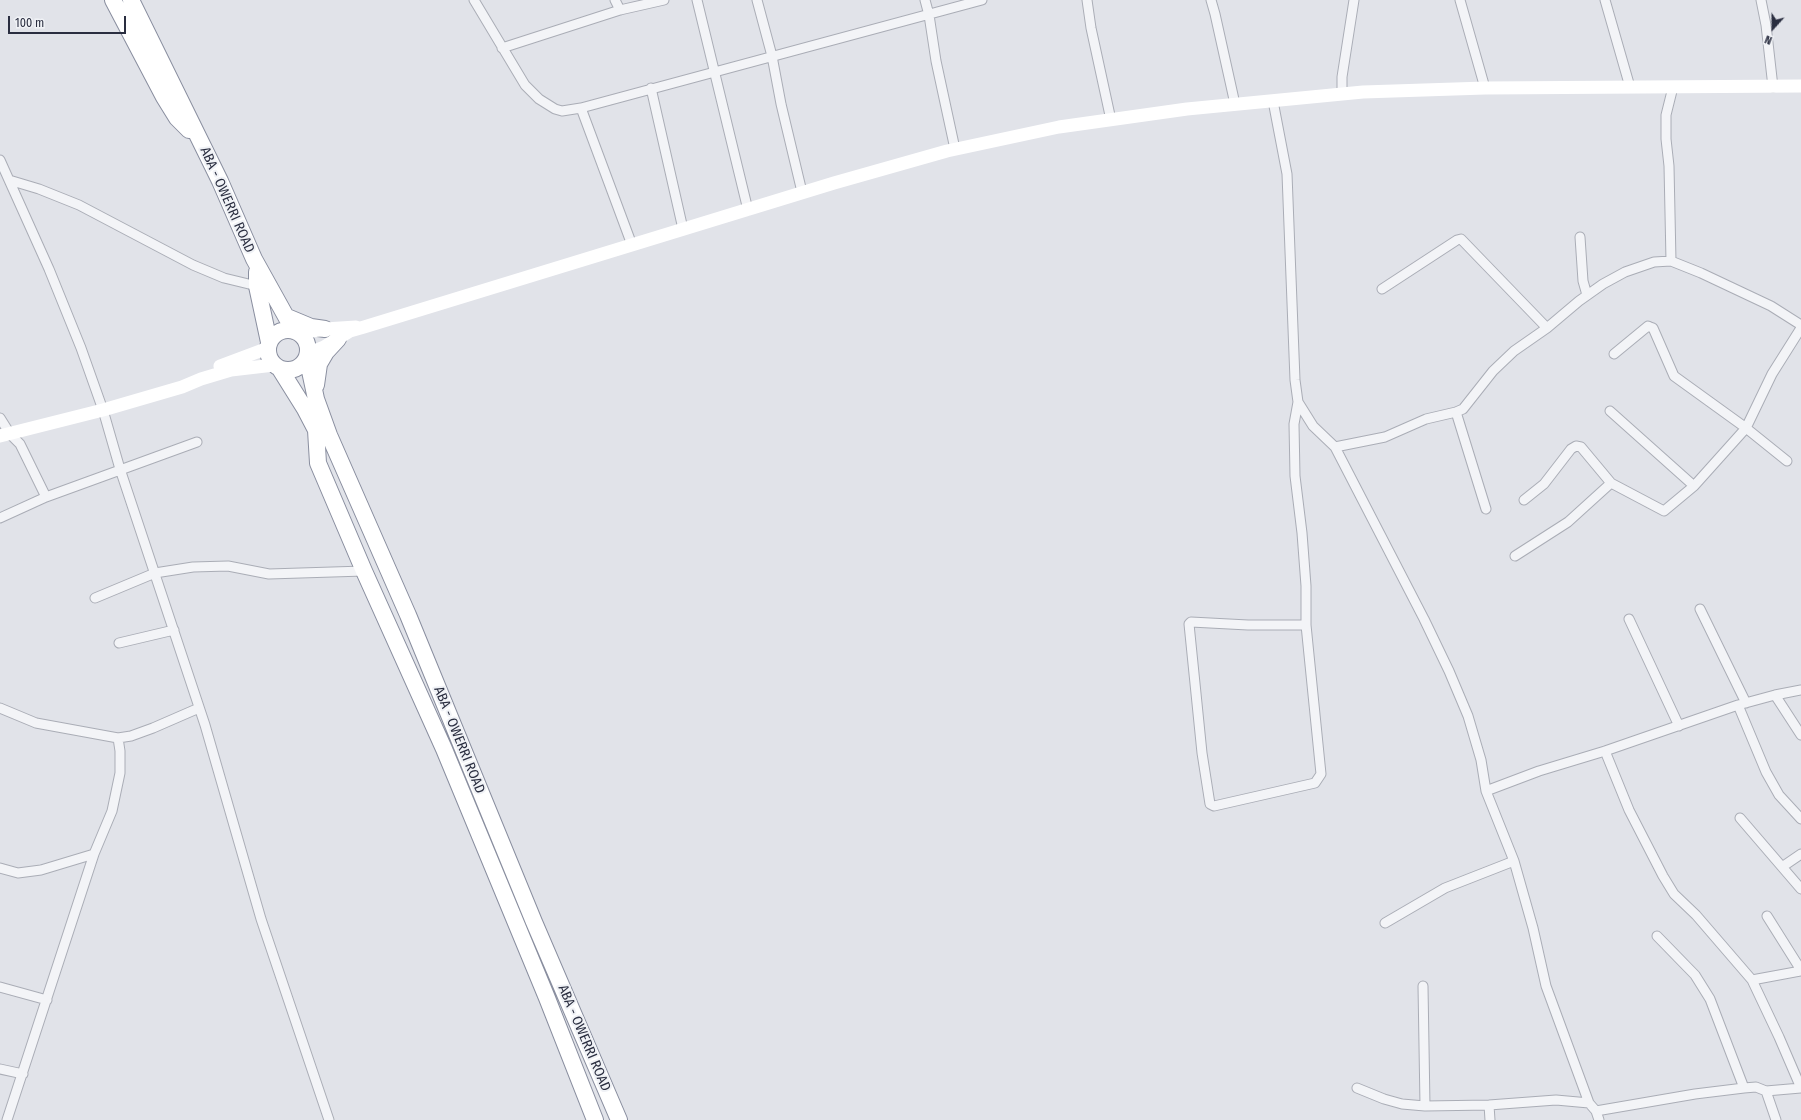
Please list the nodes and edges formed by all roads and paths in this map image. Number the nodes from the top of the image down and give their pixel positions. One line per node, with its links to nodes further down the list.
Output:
1 (113, 0): 32 (highway, ABA - OWERRI ROAD)
2 (131, 0): 32 (highway, ABA - OWERRI ROAD)
3 (615, 0): 16 (street)
4 (664, 0): 16 (street)
5 (697, 0): 20 (street)
6 (757, 0): 19 (street)
7 (925, 0): 17 (street)
8 (982, 0): 17 (street)
9 (1087, 0): 31 (street)
10 (1211, 0): 29 (street)
11 (1354, 0): 27 (street)
12 (1460, 0): 26 (street)
13 (1604, 0): 22 (street)
14 (1762, 0): 24 (street)
15 (477, 1): 18 (street)
16 (620, 10): 18 (street)
17 (929, 15): 19 (street); 33 (street)
18 (502, 48): 30 (street)
19 (772, 56): 20 (street); 36 (street)
20 (714, 71): 25 (street); 37 (street)
21 (1801, 86): 24 (main road)
22 (1630, 87): 23 (main road); 26 (main road)
23 (1673, 87): 24 (main road); 42 (street)
24 (1773, 87)
25 (651, 88): 30 (street); 38 (street)
26 (1485, 88): 27 (main road)
27 (1342, 94): 28 (main road)
28 (1273, 100): 29 (main road); 59 (street)
29 (1235, 104): 31 (main road)
30 (582, 108): 40 (street)
31 (1111, 120): 33 (main road)
32 (200, 141): 41 (highway, ABA - OWERRI ROAD)
33 (956, 149): 36 (main road)
34 (0, 160): 35 (street)
35 (9, 180): 43 (street); 60 (street)
36 (802, 192): 37 (main road)
37 (748, 210): 38 (main road)
38 (683, 229): 40 (main road)
39 (1580, 237): 45 (street)
40 (632, 245): 47 (main road)
41 (254, 259): 43 (highway, ABA - OWERRI ROAD); 46 (highway, ABA - OWERRI ROAD)
42 (1671, 261): 45 (street); 48 (street)
43 (257, 286): 53 (highway, ABA - OWERRI ROAD)
44 (1382, 288): 49 (street)
45 (1588, 295): 49 (street)
46 (286, 317): 50 (highway); 51 (highway, ABA - OWERRI ROAD)
47 (364, 327): 50 (main road); 52 (main road)
48 (1801, 327): 64 (street)
49 (1547, 328): 62 (street)
50 (325, 329): 51 (main road)
51 (296, 332): 53 (highway); 55 (highway, ABA - OWERRI ROAD)
52 (338, 339): 55 (main road); 58 (highway)
53 (268, 345): 56 (highway, ABA - OWERRI ROAD); 57 (main road)
54 (1614, 354): 64 (street)
55 (307, 355): 56 (highway); 58 (highway, ABA - OWERRI ROAD)
56 (277, 367): 57 (main road); 77 (highway, ABA - OWERRI ROAD)
57 (182, 387): 60 (main road)
58 (316, 399): 104 (highway, ABA - OWERRI ROAD)
59 (1298, 402): 67 (street); 82 (street)
60 (103, 410): 65 (main road); 69 (street)
61 (1610, 411): 71 (street)
62 (1456, 412): 67 (street); 74 (street)
63 (0, 418): 65 (street)
64 (1746, 428): 68 (street); 71 (street)
65 (5, 435): 72 (street)
66 (197, 442): 69 (street)
67 (1334, 447): 94 (street)
68 (1787, 461)
69 (120, 469): 72 (street); 78 (street)
70 (1611, 483): 71 (street); 73 (street); 76 (street)
71 (1694, 486)
72 (46, 497): 75 (street)
73 (1524, 500)
74 (1486, 508)
75 (0, 518)
76 (1515, 556)
77 (364, 571): 78 (street); 106 (highway, ABA - OWERRI ROAD)
78 (155, 574): 79 (street); 83 (street)
79 (95, 598)
80 (1700, 609): 87 (street)
81 (1629, 619): 90 (street)
82 (1306, 625): 82 (street)
83 (174, 630): 84 (street); 89 (street)
84 (119, 643)
85 (1801, 690): 86 (street)
86 (1775, 694): 87 (street); 91 (street)
87 (1742, 704): 90 (street); 96 (street)
88 (0, 708): 92 (street)
89 (199, 708): 92 (street); 124 (street)
90 (1679, 726): 93 (street)
91 (1801, 735)
92 (118, 738): 97 (street)
93 (1605, 751): 94 (street); 109 (street)
94 (1486, 791): 99 (street)
95 (1740, 818): 100 (street)
96 (1801, 819)
97 (94, 854): 101 (street); 112 (street)
98 (1801, 854): 100 (street)
99 (1514, 861): 105 (street); 119 (street)
100 (1782, 867): 102 (street)
101 (0, 868)
102 (1801, 889)
103 (1767, 916): 108 (street)
104 (534, 922): 106 (highway); 126 (highway, ABA - OWERRI ROAD)
105 (1385, 923)
106 (518, 927): 125 (highway, ABA - OWERRI ROAD)
107 (1657, 936): 116 (street)
108 (1801, 970): 109 (street)
109 (1752, 980): 117 (street)
110 (1423, 986): 121 (street)
111 (0, 987): 112 (street)
112 (47, 1000): 114 (street)
113 (0, 1069): 114 (street)
114 (23, 1074): 123 (street)
115 (1357, 1088): 121 (street)
116 (1744, 1088): 118 (street); 122 (street)
117 (1801, 1088): 118 (street)
118 (1766, 1091): 128 (street)
119 (1589, 1103): 120 (street); 122 (street)
120 (1489, 1105): 121 (street); 127 (street)
121 (1425, 1106)
122 (1598, 1116)
123 (7, 1120)
124 (329, 1120)
125 (595, 1120)
126 (619, 1120)
127 (1490, 1120)
128 (1776, 1120)

